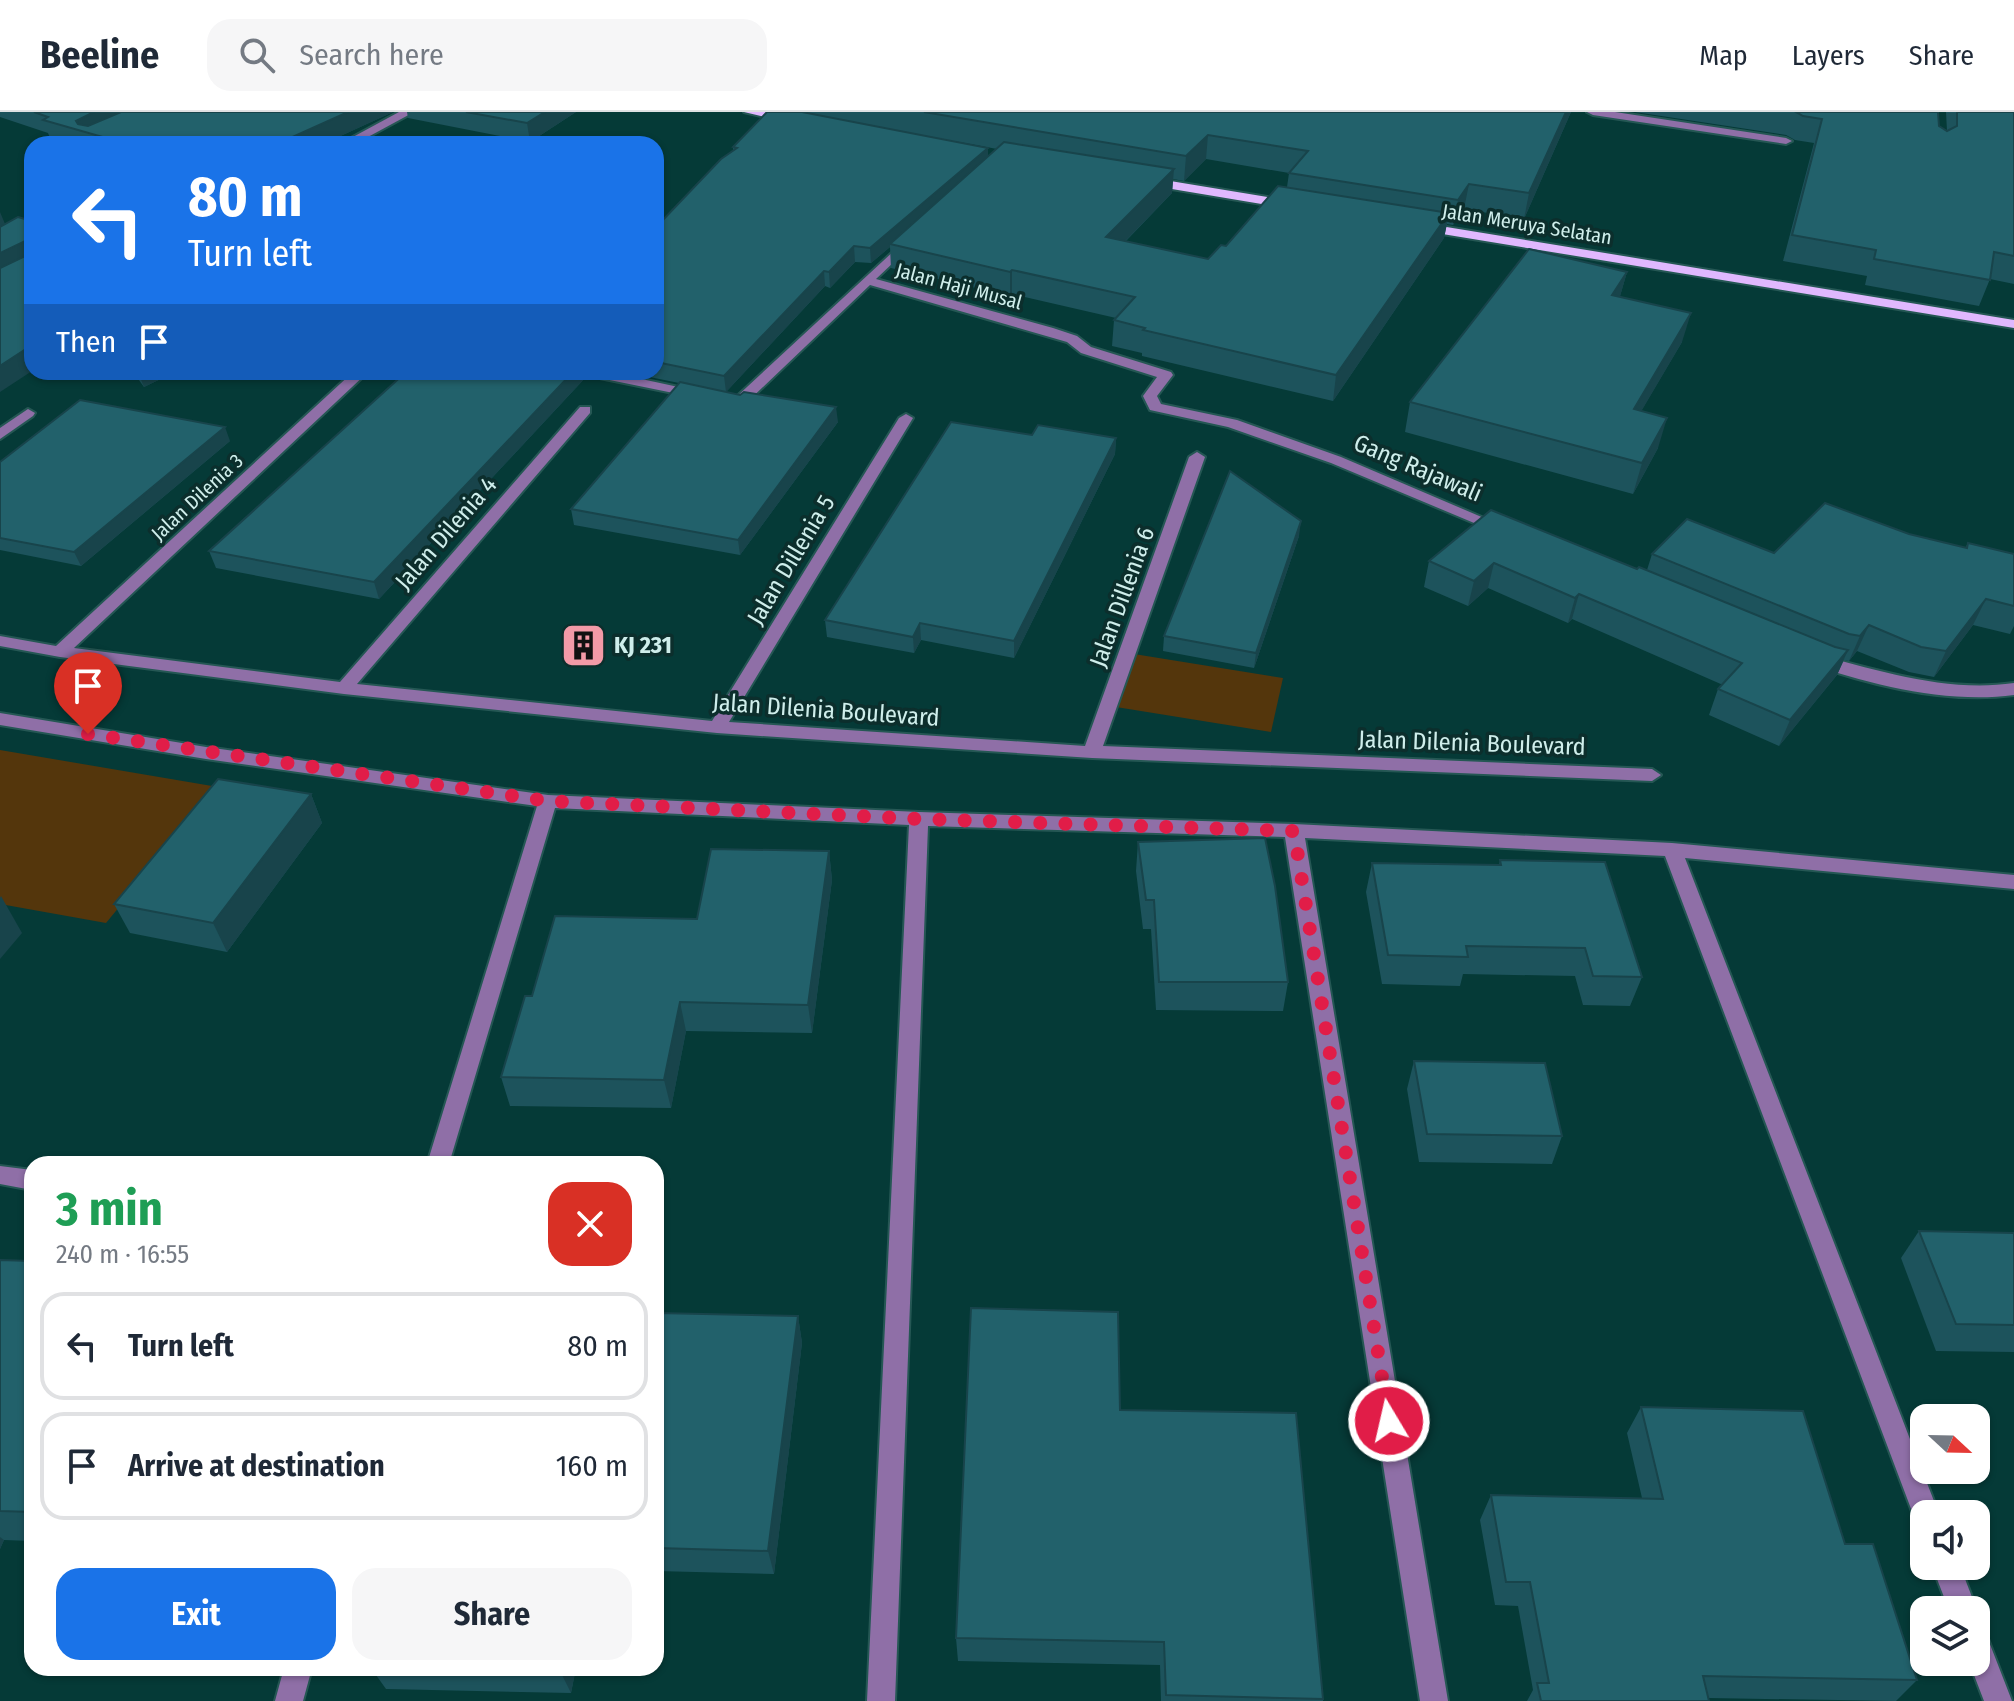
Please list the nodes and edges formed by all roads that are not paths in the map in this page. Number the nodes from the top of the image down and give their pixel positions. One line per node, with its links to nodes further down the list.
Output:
1 (408, 112): 5 (street)
2 (1593, 112): 6 (street)
3 (759, 115): 4 (main road)
4 (799, 121)
5 (362, 136)
6 (1786, 141)
7 (1127, 178): 8 (main road)
8 (1314, 209)
9 (1407, 224): 12 (main road, Jalan Meruya Selatan)
10 (919, 232): 11 (street, Jalan Haji Musal)
11 (868, 281): 13 (street, Jalan Haji Musal); 15 (street)
12 (2014, 324)
13 (1166, 375): 21 (street, Gang Rajawali)
14 (352, 380): 23 (street, Jalan Dilenia 3)
15 (627, 380)
16 (585, 410): 25 (street, Jalan Dilenia 4)
17 (28, 413): 19 (street)
18 (906, 418): 28 (street, Jalan Dillenia 5)
19 (0, 435)
20 (1197, 457): 29 (street, Jalan Dillenia 6)
21 (1525, 539)
22 (0, 641): 23 (street, Jalan Dilenia Boulevard)
23 (60, 652): 25 (street, Jalan Dilenia Boulevard)
24 (1802, 654): 26 (street)
25 (344, 688): 28 (street, Jalan Dilenia Boulevard)
26 (2014, 689)
27 (0, 719): 31 (street)
28 (717, 727): 29 (street, Jalan Dilenia Boulevard)
29 (1092, 752): 30 (street, Jalan Dilenia Boulevard)
30 (1652, 775)
31 (548, 801): 32 (street); 36 (street)
32 (919, 819): 33 (street); 43 (street)
33 (1294, 831): 34 (street); 44 (street)
34 (1672, 850): 35 (street); 39 (street)
35 (2014, 882)
36 (440, 1156)
37 (0, 1175): 38 (street)
38 (24, 1179)
39 (1921, 1500)
40 (296, 1676): 42 (street)
41 (1988, 1676): 45 (street)
42 (289, 1701)
43 (881, 1701)
44 (1434, 1701)
45 (1998, 1701)

